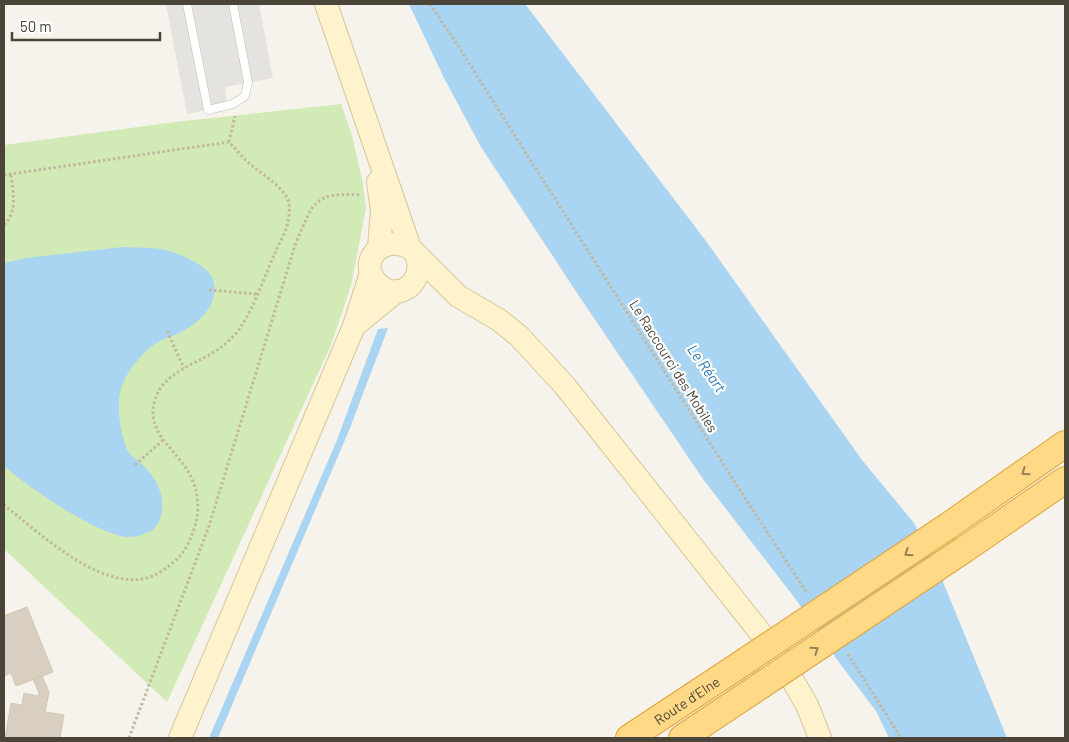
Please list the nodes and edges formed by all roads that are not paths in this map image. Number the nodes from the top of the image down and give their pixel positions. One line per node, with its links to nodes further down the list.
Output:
1 (187, 4): 2 (lane)
2 (233, 4)
3 (326, 4): 4 (main road)
4 (372, 134): 5 (main road); 6 (main road)
5 (379, 248): 6 (main road); 7 (main road)
6 (413, 251): 8 (main road); 9 (main road)
7 (371, 273): 8 (main road); 10 (main road)
8 (402, 290): 9 (main road); 10 (main road)
9 (458, 296): 18 (main road)
10 (354, 326): 14 (main road)
11 (1065, 444): 15 (highway, Route d'Elne, one-way to 15, bridge)
12 (1065, 480): 13 (highway, one-way to 12, bridge)
13 (755, 690): 16 (highway, Route d'Elne); 17 (highway)
14 (180, 738)
15 (629, 738)
16 (682, 738)
17 (688, 738)
18 (820, 738)

